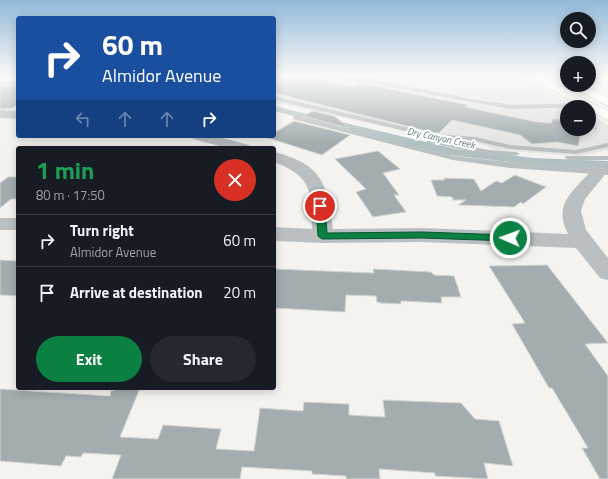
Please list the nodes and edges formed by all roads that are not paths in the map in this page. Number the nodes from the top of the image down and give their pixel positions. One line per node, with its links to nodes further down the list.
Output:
1 (276, 98): 11 (lane)
2 (457, 98): 4 (lane)
3 (276, 104): 14 (lane)
4 (560, 106)
5 (596, 110): 8 (main road)
6 (0, 114): 7 (street)
7 (16, 115)
8 (608, 116)
9 (295, 118): 15 (lane)
10 (206, 138): 12 (street)
11 (608, 145)
12 (236, 146)
13 (276, 158): 19 (street)
14 (608, 158)
15 (602, 174): 20 (street)
16 (0, 224): 17 (street)
17 (16, 224)
18 (276, 234): 19 (street)
19 (322, 236): 20 (street)
20 (582, 241): 21 (street)
21 (608, 272)

